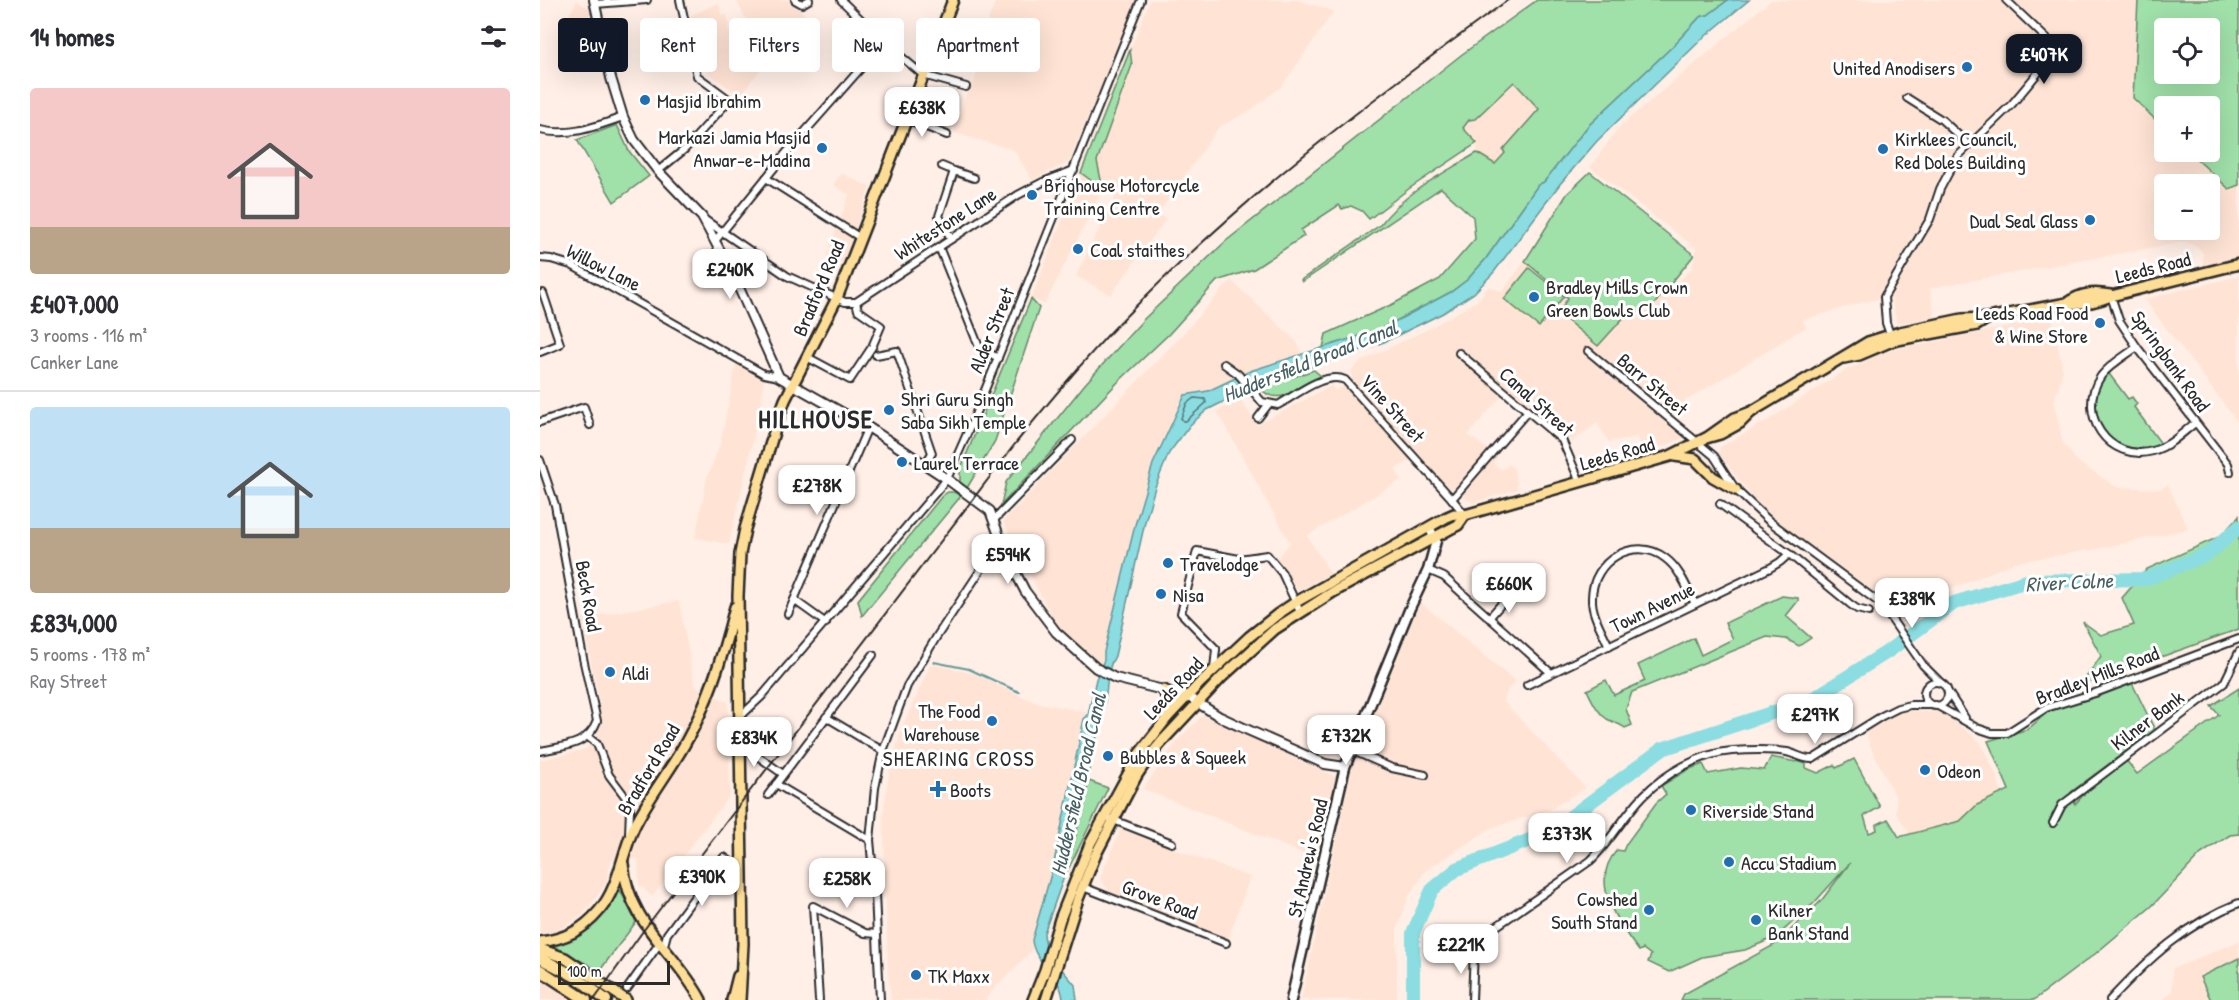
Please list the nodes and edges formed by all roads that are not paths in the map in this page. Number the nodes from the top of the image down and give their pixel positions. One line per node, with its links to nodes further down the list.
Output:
1 (647, 0): 8 (street)
2 (680, 0): 24 (street)
3 (795, 0): 4 (street)
4 (809, 0)
5 (953, 0): 13 (main road, Bradford Road)
6 (1141, 0): 22 (street, Alder Street)
7 (2006, 0): 20 (street)
8 (595, 2): 16 (street)
9 (842, 2): 10 (street)
10 (859, 18)
11 (904, 59): 13 (street)
12 (858, 72): 25 (street)
13 (923, 75): 14 (street); 17 (main road, Bradford Road)
14 (966, 87)
15 (1906, 98): 20 (street)
16 (623, 117): 18 (street); 24 (street)
17 (906, 119): 19 (street); 29 (main road, Bradford Road)
18 (540, 130)
19 (947, 135)
20 (1970, 145): 39 (street)
21 (942, 166): 23 (street)
22 (1074, 170): 30 (street, Whitestone Lane); 46 (street, Alder Street)
23 (954, 171): 26 (street); 30 (street)
24 (660, 173): 27 (street)
25 (766, 178): 28 (street); 29 (street)
26 (974, 178)
27 (702, 218): 28 (street); 31 (street)
28 (722, 232): 31 (street); 37 (street)
29 (859, 237): 37 (main road, Bradford Road)
30 (951, 239): 32 (street, Whitestone Lane)
31 (715, 241): 48 (street)
32 (939, 247): 38 (street, Whitestone Lane); 46 (street)
33 (540, 258): 48 (street, Willow Lane)
34 (2239, 264): 36 (main road, Leeds Road)
35 (543, 293): 42 (street)
36 (2110, 296): 39 (main road, Leeds Road); 40 (street, Springbank Road)
37 (837, 298): 38 (street); 45 (main road, Bradford Road)
38 (856, 302): 45 (street)
39 (1891, 338): 58 (main road, Leeds Road)
40 (2137, 347): 54 (street, Springbank Road); 54 (street)
41 (1588, 351): 58 (street, Barr Street)
42 (540, 352)
43 (1459, 353): 51 (street, Canal Street)
44 (876, 355): 61 (street)
45 (807, 357): 49 (main road, Bradford Road)
46 (998, 358): 63 (street, Alder Street)
47 (1224, 364): 50 (street)
48 (779, 377): 49 (street)
49 (794, 384): 56 (street); 76 (main road, Bradford Road)
50 (1268, 405): 52 (street); 66 (street, Vine Street)
51 (1527, 412): 64 (street, Canal Street); 66 (street)
52 (1257, 418)
53 (540, 422): 55 (street)
54 (2195, 423): 62 (street, Springbank Road)
55 (590, 425)
56 (868, 427): 61 (street); 77 (street)
57 (1072, 440): 69 (street)
58 (1696, 444): 59 (main road, Leeds Road); 65 (street, Bradley Mills Road)
59 (1670, 456): 64 (main road, Leeds Road); 65 (main road)
60 (540, 460): 107 (street, Beck Road)
61 (925, 464): 63 (street)
62 (2230, 472)
63 (947, 479): 69 (street); 84 (street, Alder Street)
64 (1580, 482): 68 (main road, Leeds Road)
65 (1736, 490): 91 (street, Bradley Mills Road)
66 (1452, 499): 68 (street, Vine Street)
67 (1720, 504): 73 (street)
68 (1465, 515): 70 (main road, Leeds Road); 71 (main road, Leeds Road)
69 (994, 520): 72 (street)
70 (1430, 527): 71 (main road); 78 (main road, Leeds Road)
71 (1436, 536): 74 (main road, St Andrew's Road); 80 (main road, Leeds Road)
72 (1005, 552): 96 (street); 109 (street)
73 (1788, 554): 79 (street, Town Avenue); 81 (street)
74 (1428, 570): 83 (street); 110 (main road, St Andrew's Road)
75 (1510, 594): 83 (street)
76 (738, 596): 103 (main road, Bradford Road); 124 (main road, Bradford Road)
77 (794, 600): 82 (street); 84 (street)
78 (1296, 602): 80 (street); 87 (street); 88 (main road, Leeds Road)
79 (1695, 604): 86 (street, Town Avenue); 86 (street)
80 (1300, 612): 100 (main road, Leeds Road)
81 (1869, 612)
82 (788, 614)
83 (1489, 618): 93 (street)
84 (826, 623): 103 (street, Alder Street)
85 (2239, 639): 106 (street, Bradley Mills Road)
86 (1609, 646): 93 (street, Town Avenue)
87 (1216, 649): 88 (street); 92 (street)
88 (1234, 652): 92 (main road, Leeds Road)
89 (2239, 652): 119 (street, Kilner Bank)
90 (873, 655): 104 (street)
91 (1923, 665): 94 (street, Bradley Mills Road); 97 (street, Bradley Mills Road)
92 (1213, 671): 99 (main road, Leeds Road)
93 (1551, 673): 95 (street, Town Avenue)
94 (1941, 683): 97 (street); 98 (street, Bradley Mills Road)
95 (1527, 685)
96 (1164, 690): 99 (street); 105 (main road)
97 (1926, 690): 101 (street); 102 (street, Bradley Mills Road)
98 (1948, 691): 102 (street); 106 (street, Bradley Mills Road)
99 (1187, 696): 100 (street); 105 (main road, Leeds Road)
100 (1198, 702): 112 (street); 121 (main road, Leeds Road)
101 (1910, 705): 102 (street); 150 (street)
102 (1934, 705): 106 (street, Bradley Mills Road)
103 (739, 713): 108 (main road, Bradford Road)
104 (826, 717): 109 (street); 114 (street)
105 (1167, 718): 121 (main road, Leeds Road)
106 (1969, 724)
107 (588, 737): 111 (street); 124 (street)
108 (739, 743): 114 (street); 127 (main road, Bradford Road)
109 (883, 750): 123 (street)
110 (1352, 750): 113 (main road, St Andrew's Road); 115 (street)
111 (540, 751)
112 (1325, 764): 113 (street); 117 (street)
113 (1345, 767): 117 (main road, St Andrew's Road)
114 (783, 774): 116 (street)
115 (1425, 775)
116 (776, 784): 118 (street); 123 (street)
117 (1340, 786): 149 (main road, St Andrew's Road)
118 (768, 795)
119 (2062, 805): 120 (street); 122 (street, Kilner Bank)
120 (2069, 810)
121 (1109, 818): 125 (street); 128 (main road, Leeds Road); 147 (main road, Leeds Road)
122 (2053, 823)
123 (870, 840): 130 (street)
124 (628, 841): 126 (main road, Bradford Road)
125 (1172, 843)
126 (622, 859): 131 (main road, Bradford Road); 133 (main road)
127 (742, 870): 133 (street); 136 (main road, Bradford Road)
128 (1083, 887): 132 (street, Grove Road); 148 (main road, Leeds Road)
129 (2239, 903): 151 (street)
130 (877, 934): 145 (street); 146 (street)
131 (540, 942)
132 (1226, 943)
133 (661, 947): 138 (street); 142 (main road)
134 (540, 949): 141 (main road)
135 (540, 958): 140 (highway)
136 (742, 960): 143 (main road); 144 (main road)
137 (540, 970): 139 (highway)
138 (627, 989)
139 (586, 1000)
140 (606, 1000)
141 (626, 1000)
142 (701, 1000)
143 (732, 1000)
144 (740, 1000)
145 (819, 1000)
146 (880, 1000)
147 (1034, 1000)
148 (1046, 1000)
149 (1291, 1000)
150 (1472, 1000)
151 (2110, 1000)

